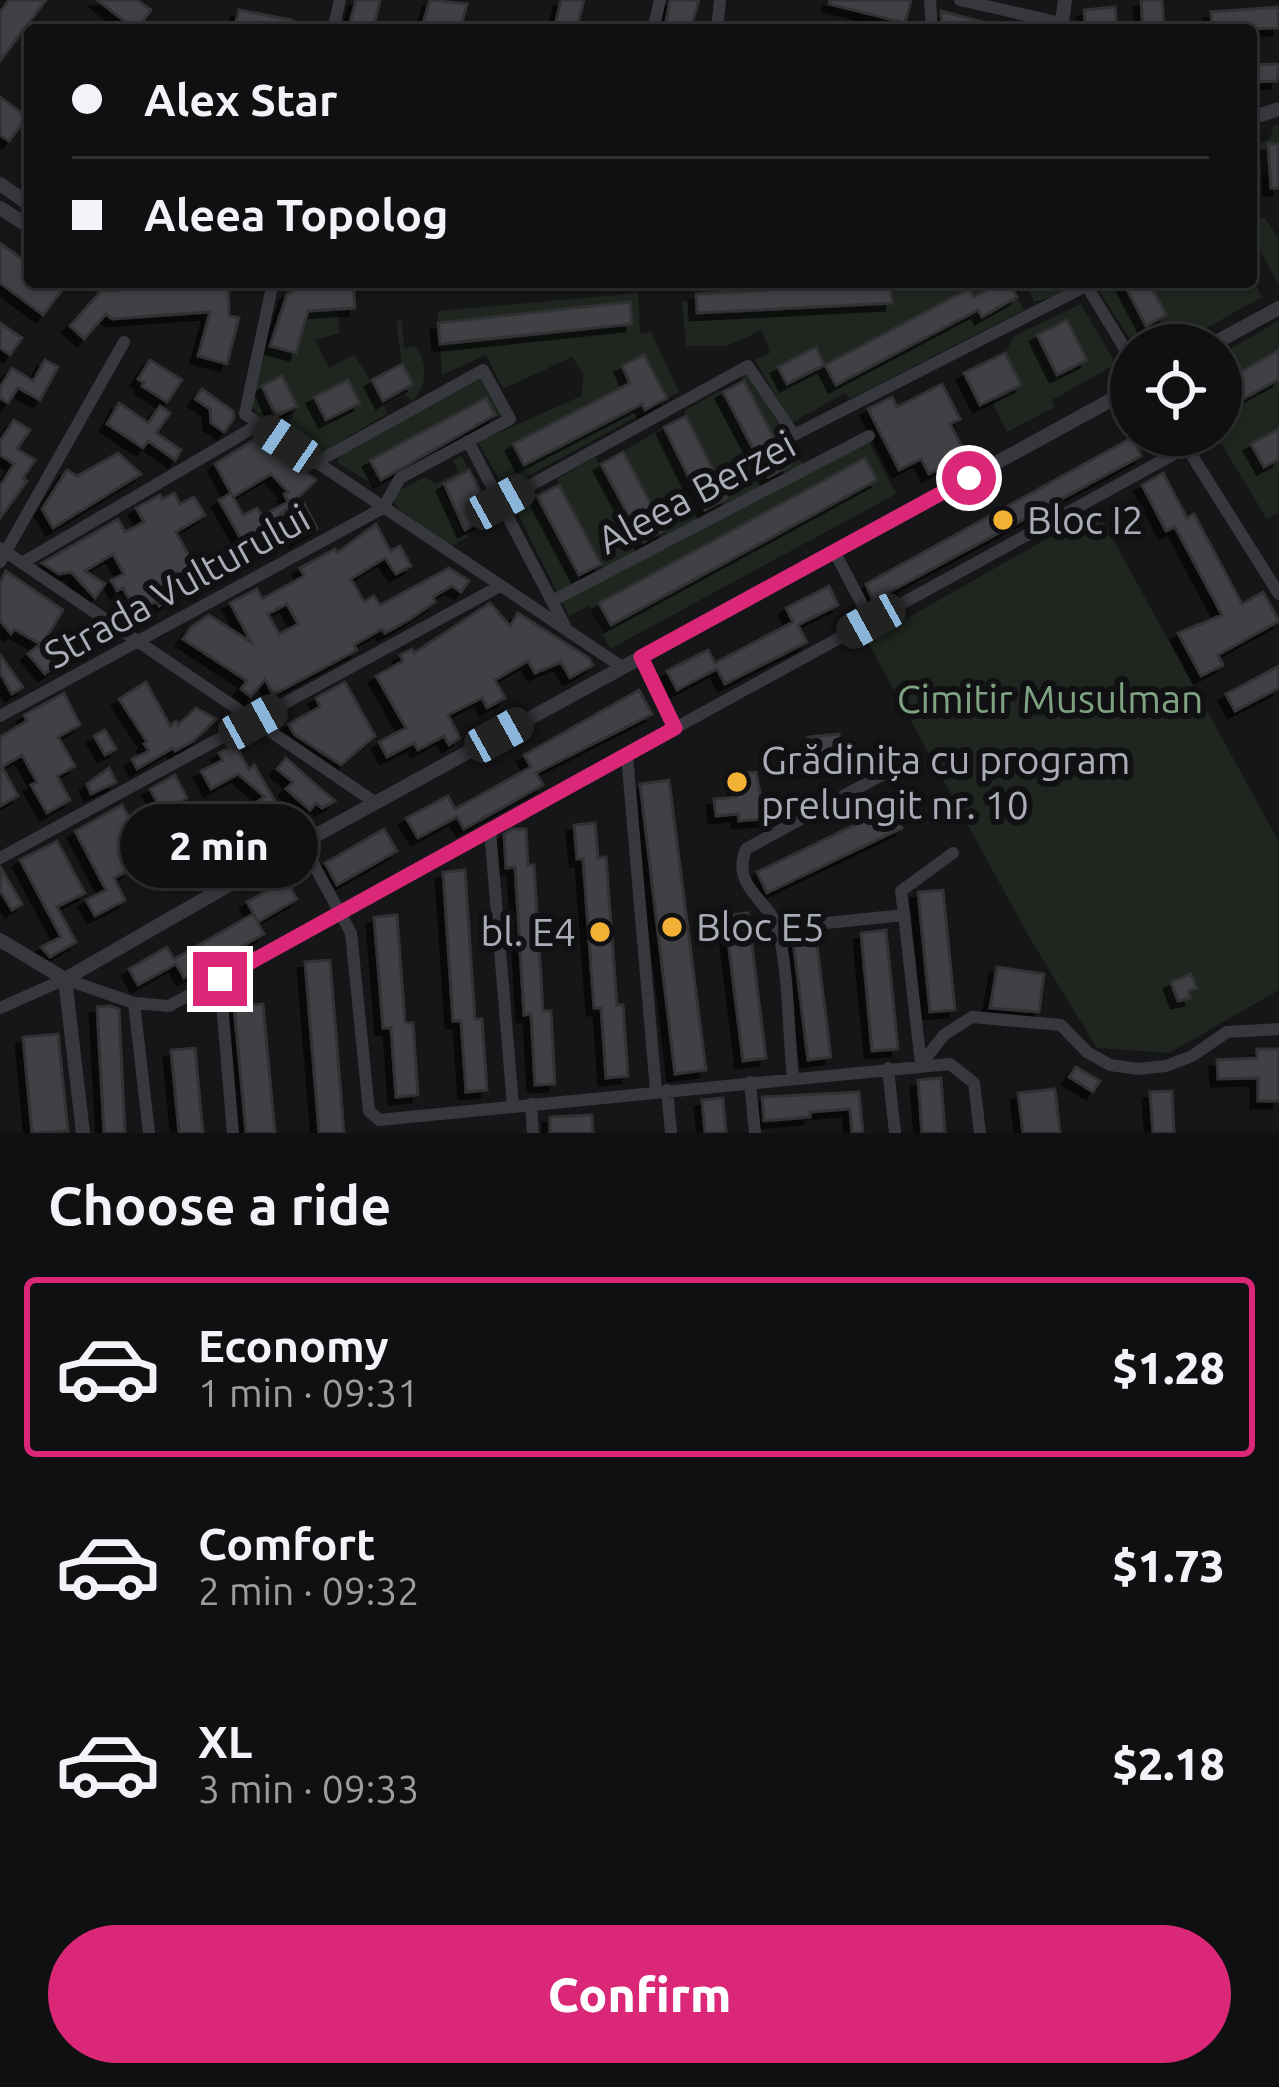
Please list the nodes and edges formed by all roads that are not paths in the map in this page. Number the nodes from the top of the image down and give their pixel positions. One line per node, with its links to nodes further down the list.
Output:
1 (960, 0): 2 (street)
2 (1053, 24)
3 (273, 288): 11 (street)
4 (1077, 288): 17 (street, Aleea Berzei)
5 (1087, 288): 7 (street)
6 (1279, 308): 8 (street)
7 (1110, 324)
8 (1242, 328)
9 (124, 342): 20 (street)
10 (1110, 400): 19 (street)
11 (258, 424): 16 (street); 21 (street)
12 (869, 436): 25 (street, Aleea Berzei)
13 (468, 441): 16 (street, Strada Vulturului); 17 (street); 18 (street, Strada Vulturului)
14 (1157, 456): 26 (street)
15 (1193, 456): 22 (street)
16 (315, 463): 18 (street)
17 (500, 502): 25 (street)
18 (383, 508): 23 (street); 28 (street, Strada Vulturului)
19 (834, 551): 26 (street); 29 (street)
20 (2, 554): 21 (street)
21 (22, 563): 28 (street)
22 (1275, 578): 24 (street)
23 (500, 586): 27 (street); 32 (street)
24 (1279, 594)
25 (552, 601): 27 (street)
26 (871, 621): 33 (street)
27 (567, 631): 30 (street)
28 (137, 642): 31 (street, Strada Vulturului); 32 (street)
29 (641, 657): 30 (street); 33 (street)
30 (622, 668): 36 (street)
31 (0, 716)
32 (253, 722): 36 (street); 40 (street)
33 (675, 728): 34 (street)
34 (627, 754): 37 (street); 54 (street)
35 (900, 765): 43 (street)
36 (376, 803): 38 (street)
37 (490, 830): 41 (street); 56 (street)
38 (302, 843): 41 (street); 45 (street)
39 (953, 853): 42 (street)
40 (0, 858)
41 (339, 913): 46 (street); 57 (street)
42 (904, 915): 43 (street); 50 (street)
43 (778, 928): 52 (street)
44 (0, 940): 45 (street)
45 (64, 979): 47 (street); 48 (street); 58 (street)
46 (220, 979): 47 (street); 60 (street)
47 (134, 1003): 59 (street)
48 (0, 1008)
49 (1279, 1029): 50 (street)
50 (921, 1064): 51 (street); 66 (street)
51 (888, 1068): 52 (street); 65 (street)
52 (793, 1077): 53 (street)
53 (750, 1082): 54 (street); 64 (street)
54 (662, 1091): 55 (street); 63 (street)
55 (531, 1104): 56 (street); 62 (street)
56 (513, 1106): 57 (street)
57 (400, 1118): 61 (street)
58 (83, 1133)
59 (149, 1133)
60 (233, 1133)
61 (402, 1133)
62 (533, 1133)
63 (671, 1133)
64 (755, 1133)
65 (895, 1133)
66 (980, 1133)

